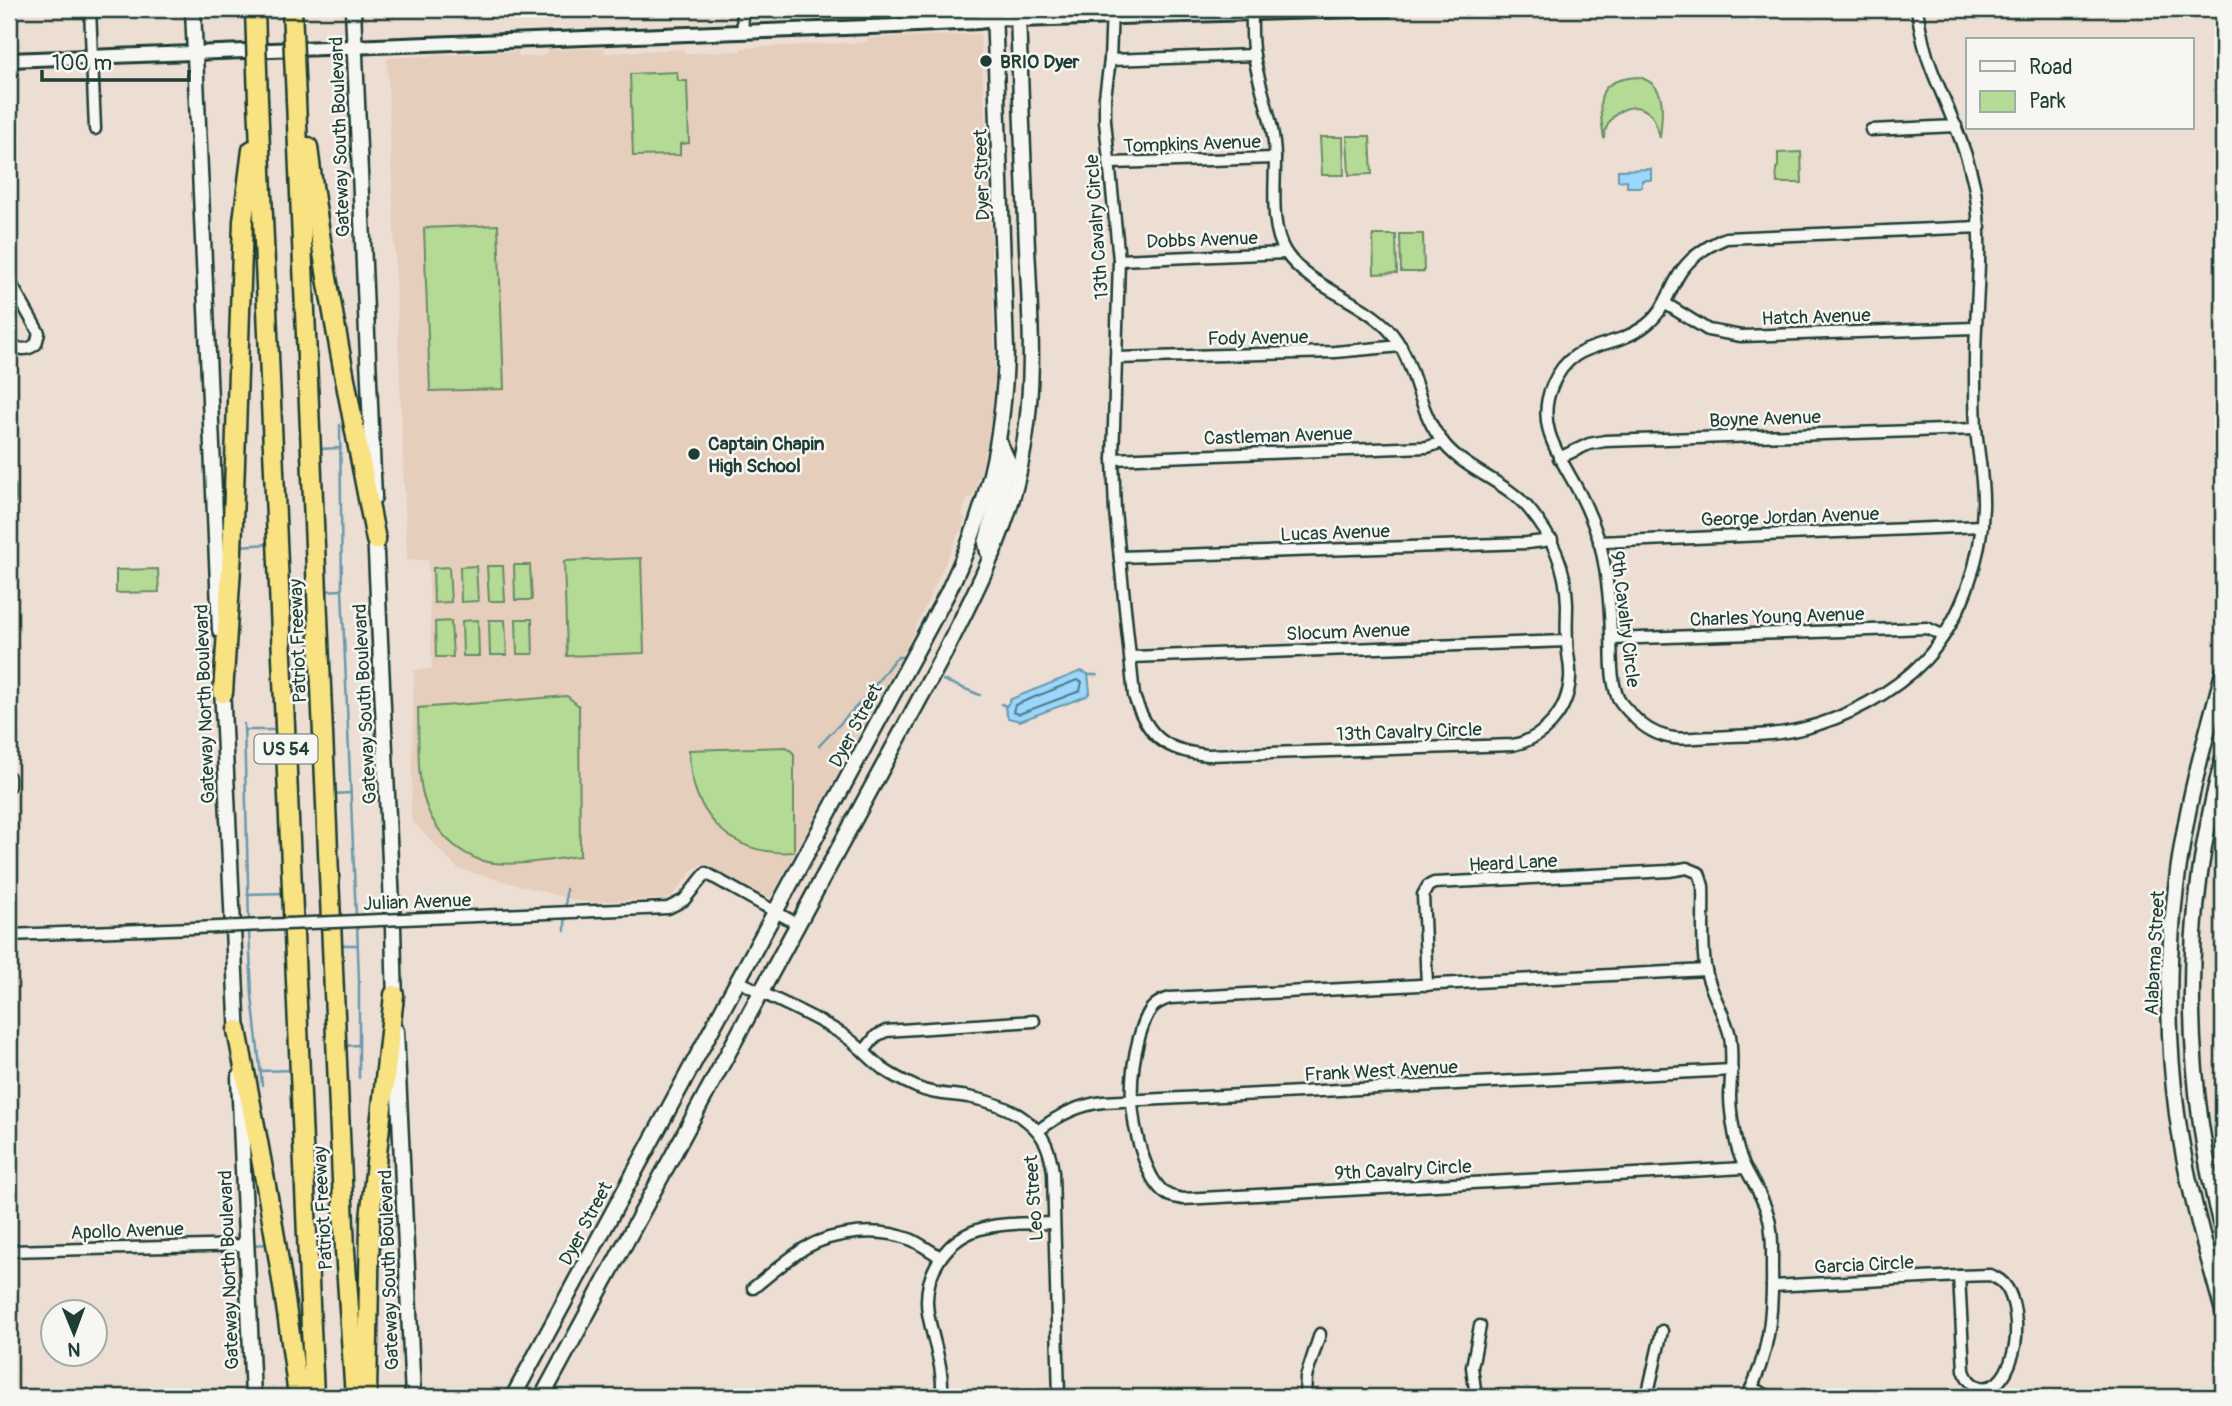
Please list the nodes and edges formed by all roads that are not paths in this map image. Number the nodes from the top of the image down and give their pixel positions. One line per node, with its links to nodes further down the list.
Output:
1 (90, 9): 17 (street)
2 (193, 9): 15 (main road, Gateway North Boulevard)
3 (255, 9): 20 (highway, Patriot Freeway / US 54, bridge)
4 (292, 9): 21 (highway, Patriot Freeway / US 54, bridge)
5 (353, 9): 14 (main road, Gateway South Boulevard)
6 (742, 9): 13 (street)
7 (1357, 9): 8 (street); 10 (street)
8 (1388, 9)
9 (1917, 9): 22 (street, 9th Cavalry Circle)
10 (1252, 11): 11 (street); 16 (street)
11 (1112, 13): 12 (street); 19 (street, 13th Cavalry Circle)
12 (1011, 14): 13 (street); 37 (main road, Dyer Street); 47 (main road)
13 (743, 31): 14 (street)
14 (354, 47): 15 (street); 44 (main road, Gateway South Boulevard)
15 (195, 53): 17 (street); 54 (main road, Gateway North Boulevard)
16 (1254, 55): 19 (street); 25 (street)
17 (92, 57): 18 (street); 23 (street)
18 (9, 60)
19 (1110, 60): 26 (street, 13th Cavalry Circle)
20 (258, 101): 54 (highway); 94 (highway, Patriot Freeway / US 54)
21 (296, 106): 44 (highway); 95 (highway, Patriot Freeway / US 54)
22 (1956, 126): 24 (street); 27 (street, 9th Cavalry Circle)
23 (95, 129)
24 (1871, 130)
25 (1275, 158): 26 (street, Tompkins Avenue); 28 (street)
26 (1111, 163): 29 (street, 13th Cavalry Circle)
27 (1980, 227): 31 (street, 9th Cavalry Circle); 32 (street, 9th Cavalry Circle)
28 (1286, 253): 29 (street, Dobbs Avenue); 34 (street, 13th Cavalry Circle)
29 (1119, 260): 35 (street, 13th Cavalry Circle)
30 (10, 285): 33 (street)
31 (1666, 304): 32 (street, Hatch Avenue); 39 (street, 9th Cavalry Circle)
32 (1974, 328): 36 (street, 9th Cavalry Circle)
33 (9, 341)
34 (1401, 346): 35 (street, Fody Avenue); 38 (street, 13th Cavalry Circle)
35 (1116, 358): 40 (street, 13th Cavalry Circle)
36 (1976, 429): 39 (street, Boyne Avenue); 43 (street, 9th Cavalry Circle)
37 (999, 442): 47 (main road); 58 (main road, Dyer Street)
38 (1443, 442): 40 (street, Castleman Avenue); 45 (street, 13th Cavalry Circle)
39 (1559, 458): 46 (street, 9th Cavalry Circle)
40 (1113, 459): 48 (street, 13th Cavalry Circle)
41 (9, 486): 42 (street)
42 (9, 500)
43 (1982, 526): 46 (street, George Jordan Avenue); 49 (street, 9th Cavalry Circle)
44 (376, 540): 67 (main road, Gateway South Boulevard)
45 (1552, 540): 48 (street, Lucas Avenue); 51 (street, 13th Cavalry Circle)
46 (1599, 542): 50 (street, 9th Cavalry Circle)
47 (993, 554): 59 (main road)
48 (1120, 557): 52 (street, 13th Cavalry Circle)
49 (1942, 635): 50 (street, Charles Young Avenue); 50 (street, 9th Cavalry Circle)
50 (1612, 639)
51 (1567, 641): 52 (street, Slocum Avenue); 52 (street, 13th Cavalry Circle)
52 (1130, 656)
53 (2223, 673): 77 (main road, Alabama Street)
54 (223, 694): 69 (main road, Gateway North Boulevard)
55 (2223, 760): 76 (main road, Alabama Street)
56 (9, 776): 57 (street)
57 (9, 786)
58 (828, 814): 59 (main road); 60 (main road, Dyer Street)
59 (851, 824): 61 (main road)
60 (776, 913): 61 (street, Julian Avenue); 62 (street, Julian Avenue, bridge); 64 (main road, Dyer Street)
61 (799, 925): 66 (main road)
62 (9, 935)
63 (1706, 970): 65 (street); 65 (street, Heard Lane); 71 (street)
64 (737, 980): 66 (street, Leo Street); 89 (main road, Dyer Street)
65 (1427, 985): 72 (street, 9th Cavalry Circle)
66 (760, 992): 70 (street, Leo Street); 90 (main road)
67 (394, 995): 96 (highway); 97 (main road, Gateway South Boulevard)
68 (1034, 1021): 70 (street)
69 (237, 1030): 78 (main road, Gateway North Boulevard); 93 (highway)
70 (864, 1051): 73 (street, Leo Street)
71 (1732, 1070): 72 (street, Frank West Avenue); 74 (street)
72 (1131, 1101): 73 (street, Frank West Avenue); 74 (street, 9th Cavalry Circle)
73 (1038, 1131): 75 (street, Leo Street)
74 (1745, 1168): 83 (street)
75 (1053, 1223): 80 (street); 101 (street, Leo Street)
76 (2223, 1233): 77 (street, Alabama Street)
77 (2202, 1238): 82 (main road, Alabama Street)
78 (247, 1245): 79 (street, Apollo Avenue); 92 (main road, Gateway North Boulevard)
79 (9, 1251)
80 (940, 1257): 84 (street); 100 (street)
81 (1958, 1276): 81 (street, Garcia Circle); 83 (street, Garcia Circle)
82 (2220, 1285): 85 (main road, Alabama Street)
83 (1772, 1286): 91 (street)
84 (753, 1288)
85 (2223, 1311)
86 (1480, 1326): 103 (street)
87 (1662, 1331): 104 (street)
88 (1320, 1334): 102 (street)
89 (542, 1344): 90 (main road); 98 (main road, Dyer Street)
90 (564, 1356): 99 (main road)
91 (1749, 1393): 105 (street)
92 (253, 1397)
93 (298, 1397)
94 (314, 1397)
95 (355, 1397)
96 (366, 1397)
97 (413, 1397)
98 (513, 1397)
99 (542, 1397)
100 (942, 1397)
101 (1059, 1397)
102 (1305, 1397)
103 (1476, 1397)
104 (1647, 1397)
105 (1770, 1397)

